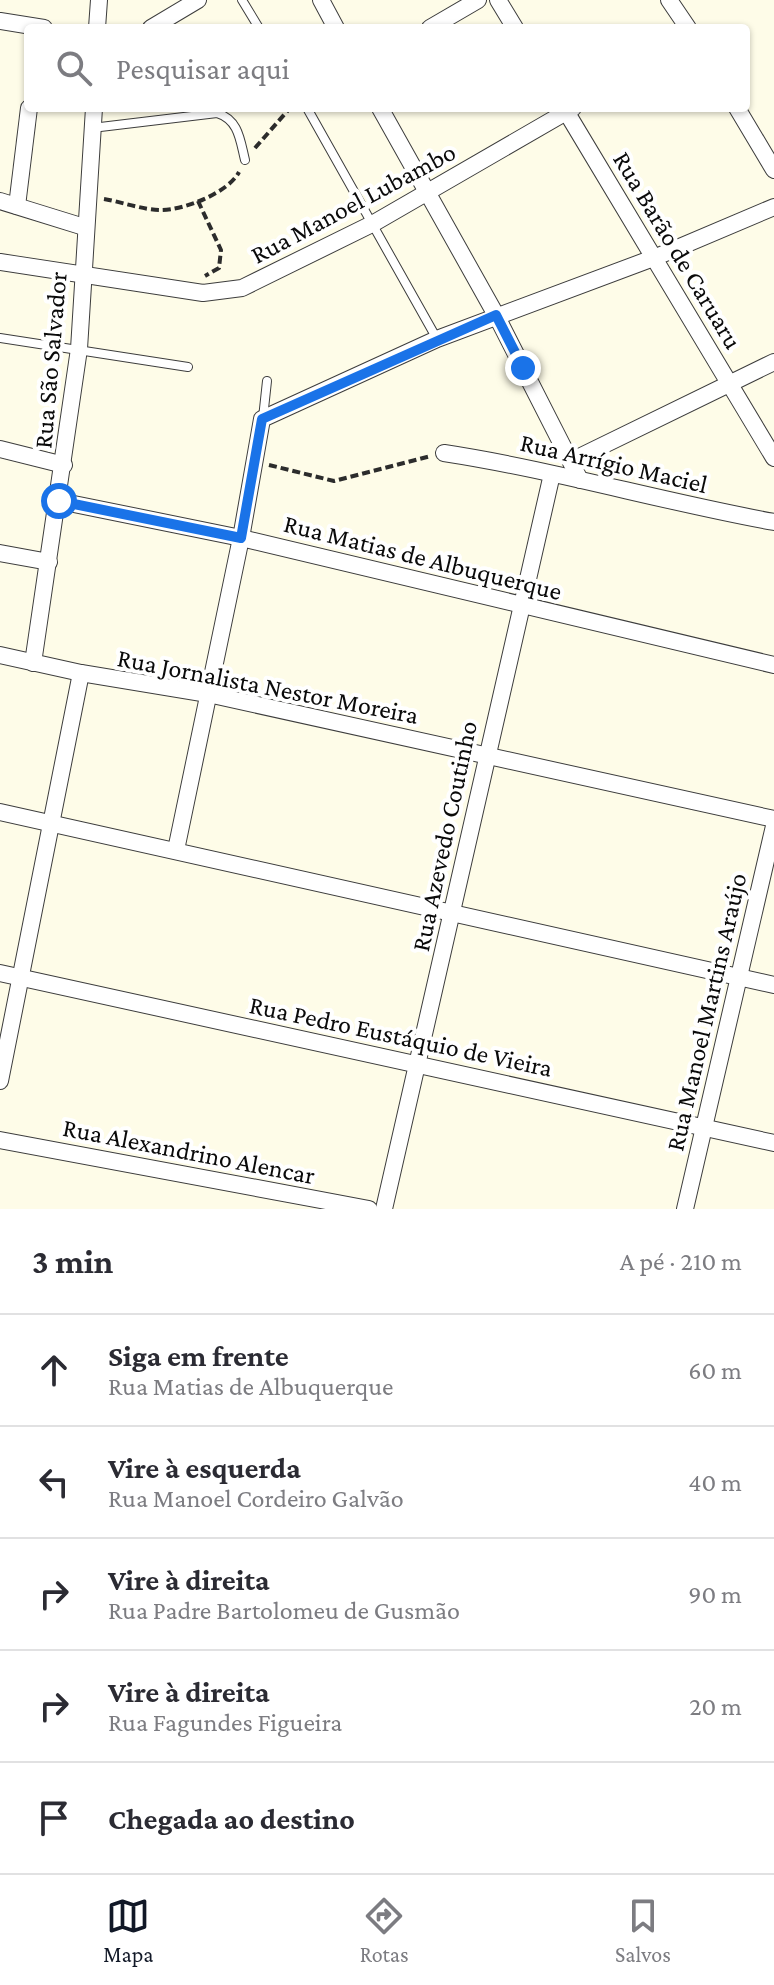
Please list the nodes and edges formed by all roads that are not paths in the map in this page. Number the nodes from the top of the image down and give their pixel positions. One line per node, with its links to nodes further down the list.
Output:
1 (99, 0): 9 (street)
2 (198, 0): 10 (street)
3 (242, 0): 11 (lane)
4 (321, 0): 12 (street)
5 (478, 0): 13 (street)
6 (498, 0): 14 (street)
7 (669, 0): 15 (street)
8 (0, 21): 16 (street)
9 (97, 24)
10 (158, 24)
11 (257, 24)
12 (334, 24)
13 (437, 24)
14 (513, 24)
15 (685, 24)
16 (24, 25)
17 (29, 112): 29 (street)
18 (94, 112): 24 (street, Rua São Salvador)
19 (309, 112): 31 (lane)
20 (382, 112): 27 (street)
21 (563, 112): 27 (street, Rua Manoel Lubambo)
22 (570, 112): 33 (street, Rua Barão de Caruaru)
23 (739, 112): 26 (street)
24 (92, 128): 25 (lane); 32 (street, Rua São Salvador)
25 (245, 160)
26 (774, 170)
27 (427, 192): 31 (street, Rua Manoel Lubambo); 36 (street)
28 (0, 201): 29 (street)
29 (17, 206): 32 (street)
30 (774, 207): 33 (street)
31 (374, 223): 35 (street, Rua Manoel Lubambo); 38 (lane)
32 (84, 227): 35 (street, Rua São Salvador)
33 (656, 257): 36 (street); 43 (street, Rua Barão de Caruaru)
34 (0, 262): 35 (street, Rua Manoel Lubambo)
35 (83, 273): 39 (street, Rua São Salvador)
36 (496, 315): 38 (street); 48 (street)
37 (0, 338): 39 (lane)
38 (437, 339): 44 (street)
39 (79, 349): 41 (lane); 49 (street, Rua São Salvador)
40 (774, 362): 43 (street)
41 (188, 367)
42 (267, 381): 44 (lane)
43 (731, 385): 47 (street, Rua Barão de Caruaru); 48 (street)
44 (262, 419): 54 (street)
45 (0, 449): 49 (street)
46 (444, 453): 50 (street, Rua Arrígio Maciel)
47 (774, 458)
48 (571, 461): 51 (street)
49 (64, 465): 52 (street, Rua São Salvador)
50 (552, 474): 51 (street, Rua Arrígio Maciel); 57 (street, Rua Azevedo Coutinho)
51 (580, 480): 53 (street, Rua Arrígio Maciel)
52 (59, 501): 54 (street, Rua Matias de Albuquerque); 56 (street, Rua São Salvador)
53 (774, 522)
54 (241, 538): 57 (street, Rua Matias de Albuquerque); 62 (street)
55 (0, 553): 56 (street)
56 (49, 562): 59 (street, Rua São Salvador)
57 (522, 607): 60 (street, Rua Matias de Albuquerque); 63 (street, Rua Azevedo Coutinho)
58 (0, 655): 59 (street, Rua Jornalista Nestor Moreira)
59 (33, 663): 61 (street, Rua Jornalista Nestor Moreira)
60 (774, 665)
61 (81, 673): 62 (street, Rua Jornalista Nestor Moreira); 66 (street)
62 (208, 694): 63 (street, Rua Jornalista Nestor Moreira); 68 (street)
63 (486, 756): 65 (street, Rua Jornalista Nestor Moreira); 69 (street, Rua Azevedo Coutinho)
64 (0, 812): 66 (street)
65 (774, 819)
66 (49, 823): 68 (street); 71 (street)
67 (774, 826): 72 (street, Rua Manoel Martins Araújo)
68 (176, 850): 69 (street)
69 (453, 910): 72 (street); 74 (street, Rua Azevedo Coutinho)
70 (0, 973): 71 (street, Rua Pedro Eustáquio de Vieira)
71 (18, 978): 74 (street, Rua Pedro Eustáquio de Vieira); 75 (street)
72 (742, 978): 73 (street); 76 (street, Rua Manoel Martins Araújo)
73 (774, 985)
74 (419, 1064): 76 (street, Rua Pedro Eustáquio de Vieira); 82 (street, Rua Azevedo Coutinho)
75 (0, 1081)
76 (703, 1126): 78 (street, Rua Pedro Eustáquio de Vieira); 83 (street, Rua Manoel Martins Araújo)
77 (0, 1140): 79 (street, Rua Alexandrino Alencar)
78 (774, 1143)
79 (268, 1191): 80 (street); 81 (street, Rua Alexandrino Alencar)
80 (264, 1209)
81 (369, 1209)
82 (384, 1209)
83 (685, 1209)

